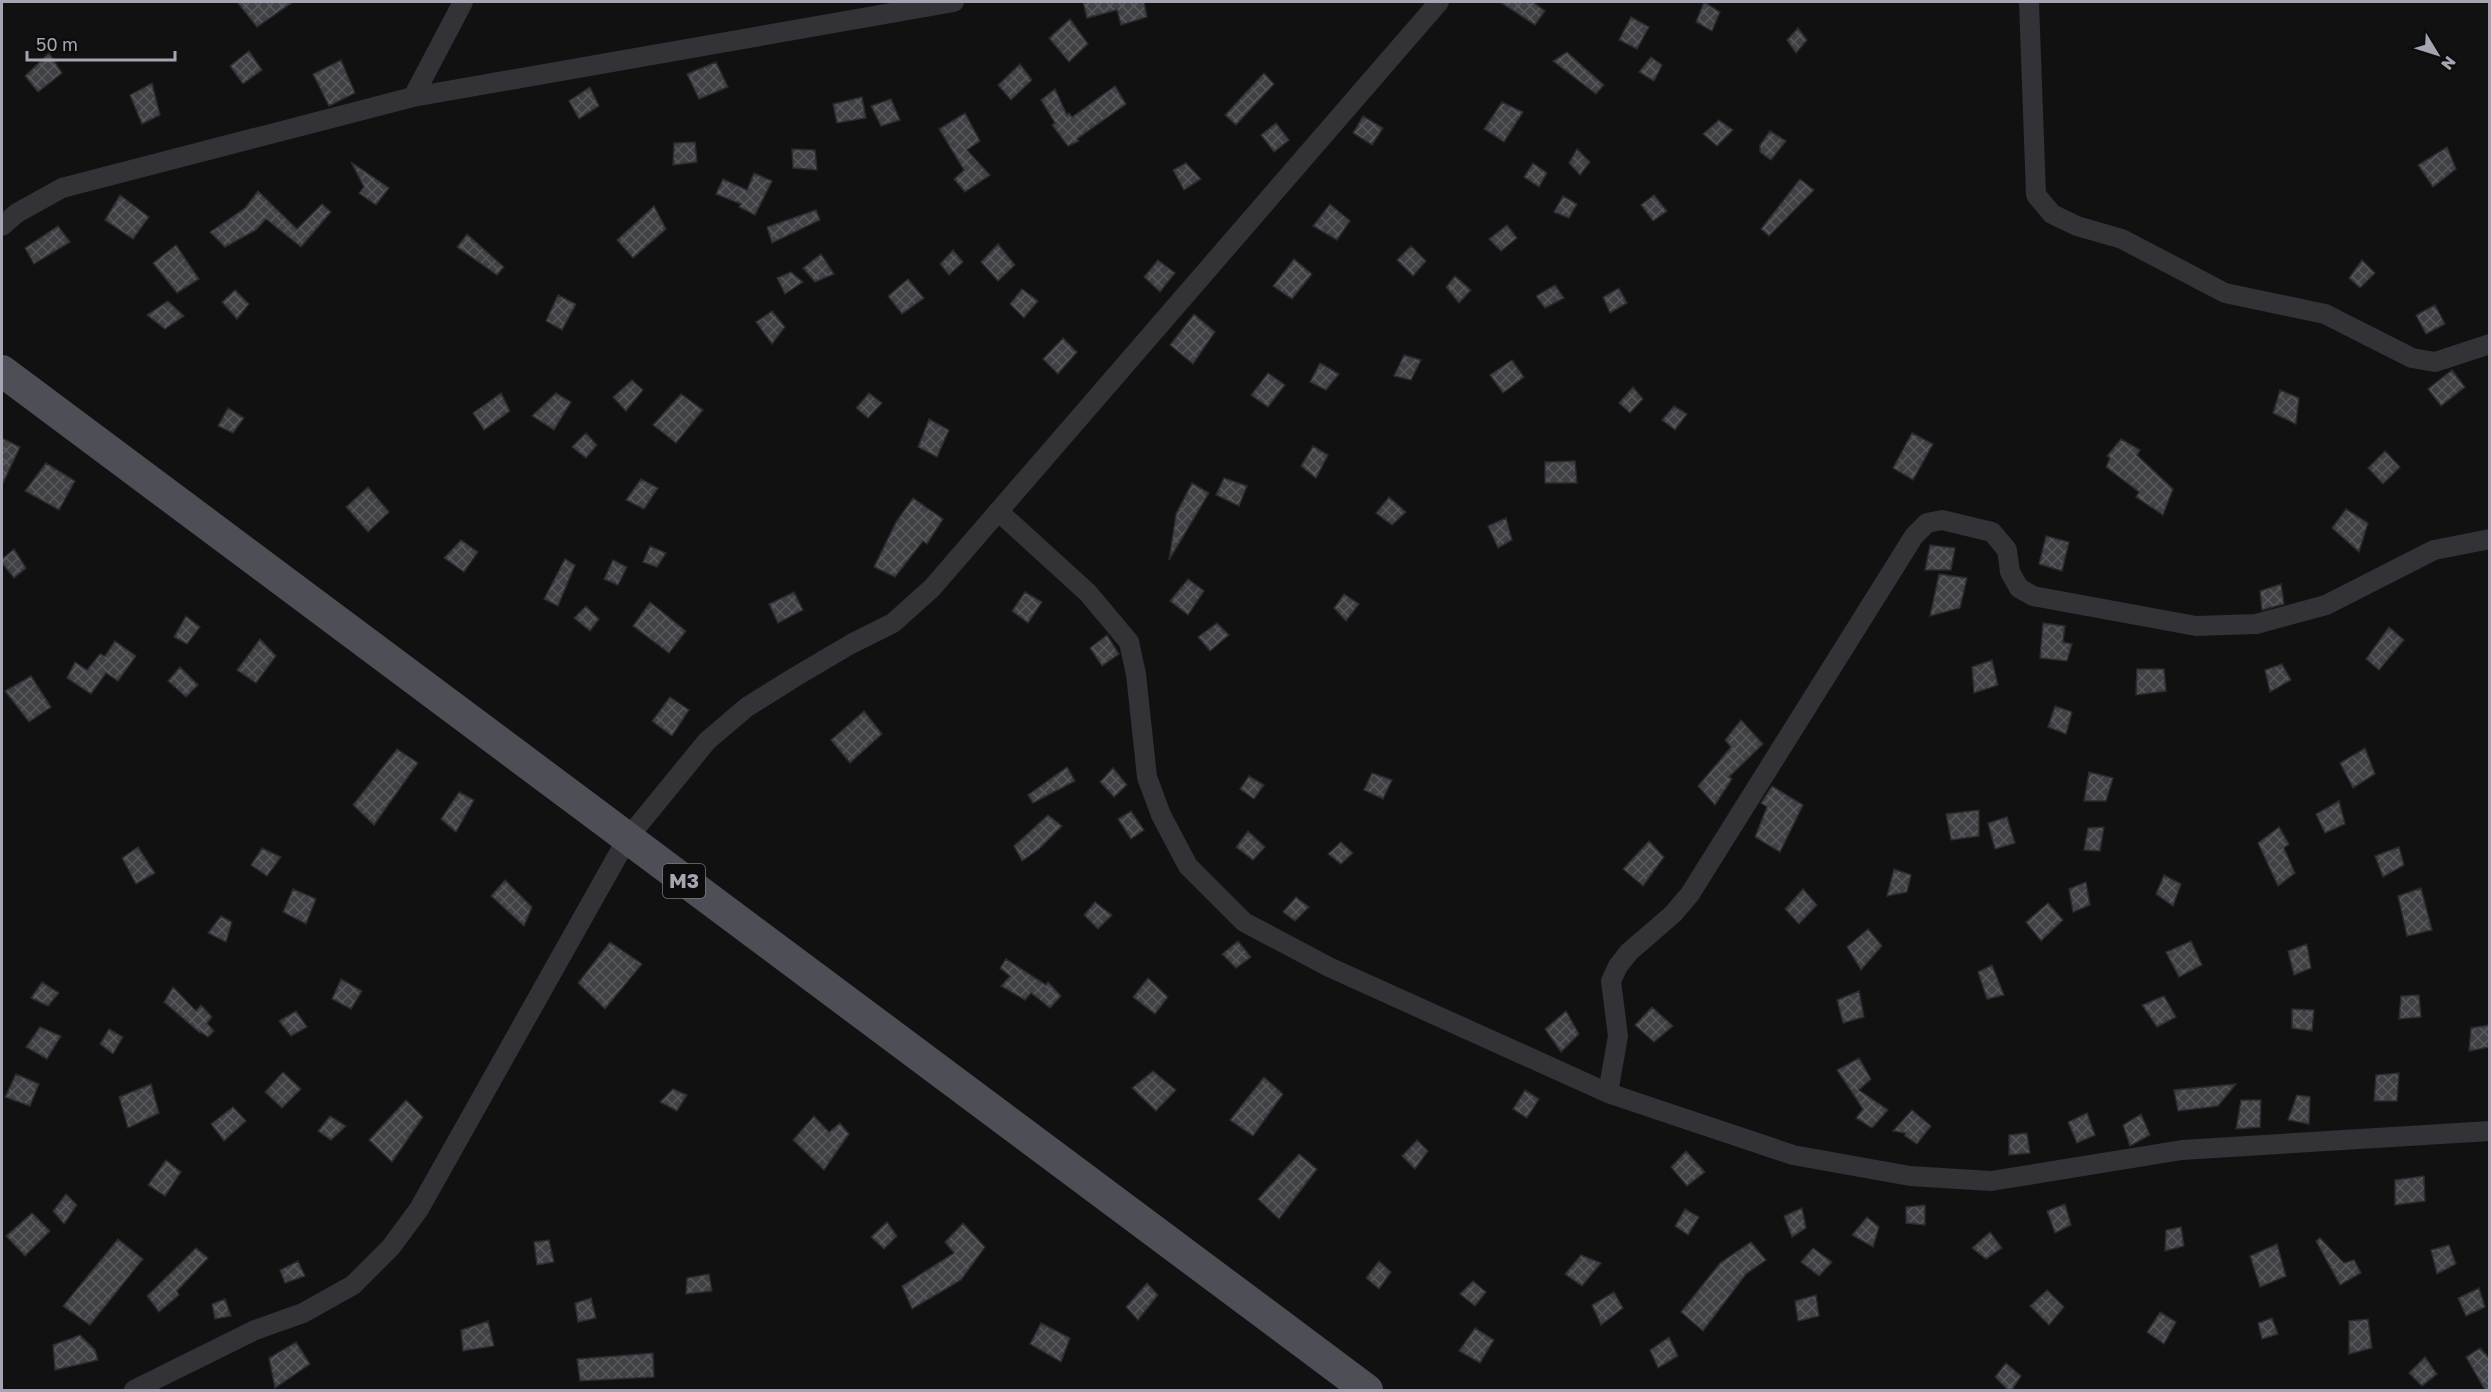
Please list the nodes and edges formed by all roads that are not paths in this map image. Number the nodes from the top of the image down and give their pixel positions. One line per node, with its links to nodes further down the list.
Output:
1 (462, 2): 5 (street)
2 (954, 2): 5 (street)
3 (1439, 2): 9 (street)
4 (2030, 2): 7 (street)
5 (413, 97): 6 (street)
6 (2, 226)
7 (2490, 344)
8 (2, 371): 11 (main road, M3)
9 (998, 511): 11 (street); 12 (street)
10 (2490, 539): 12 (street)
11 (627, 839): 14 (street); 15 (main road, M3)
12 (1608, 1093): 13 (street)
13 (2490, 1131)
14 (134, 1390)
15 (1367, 1390)

